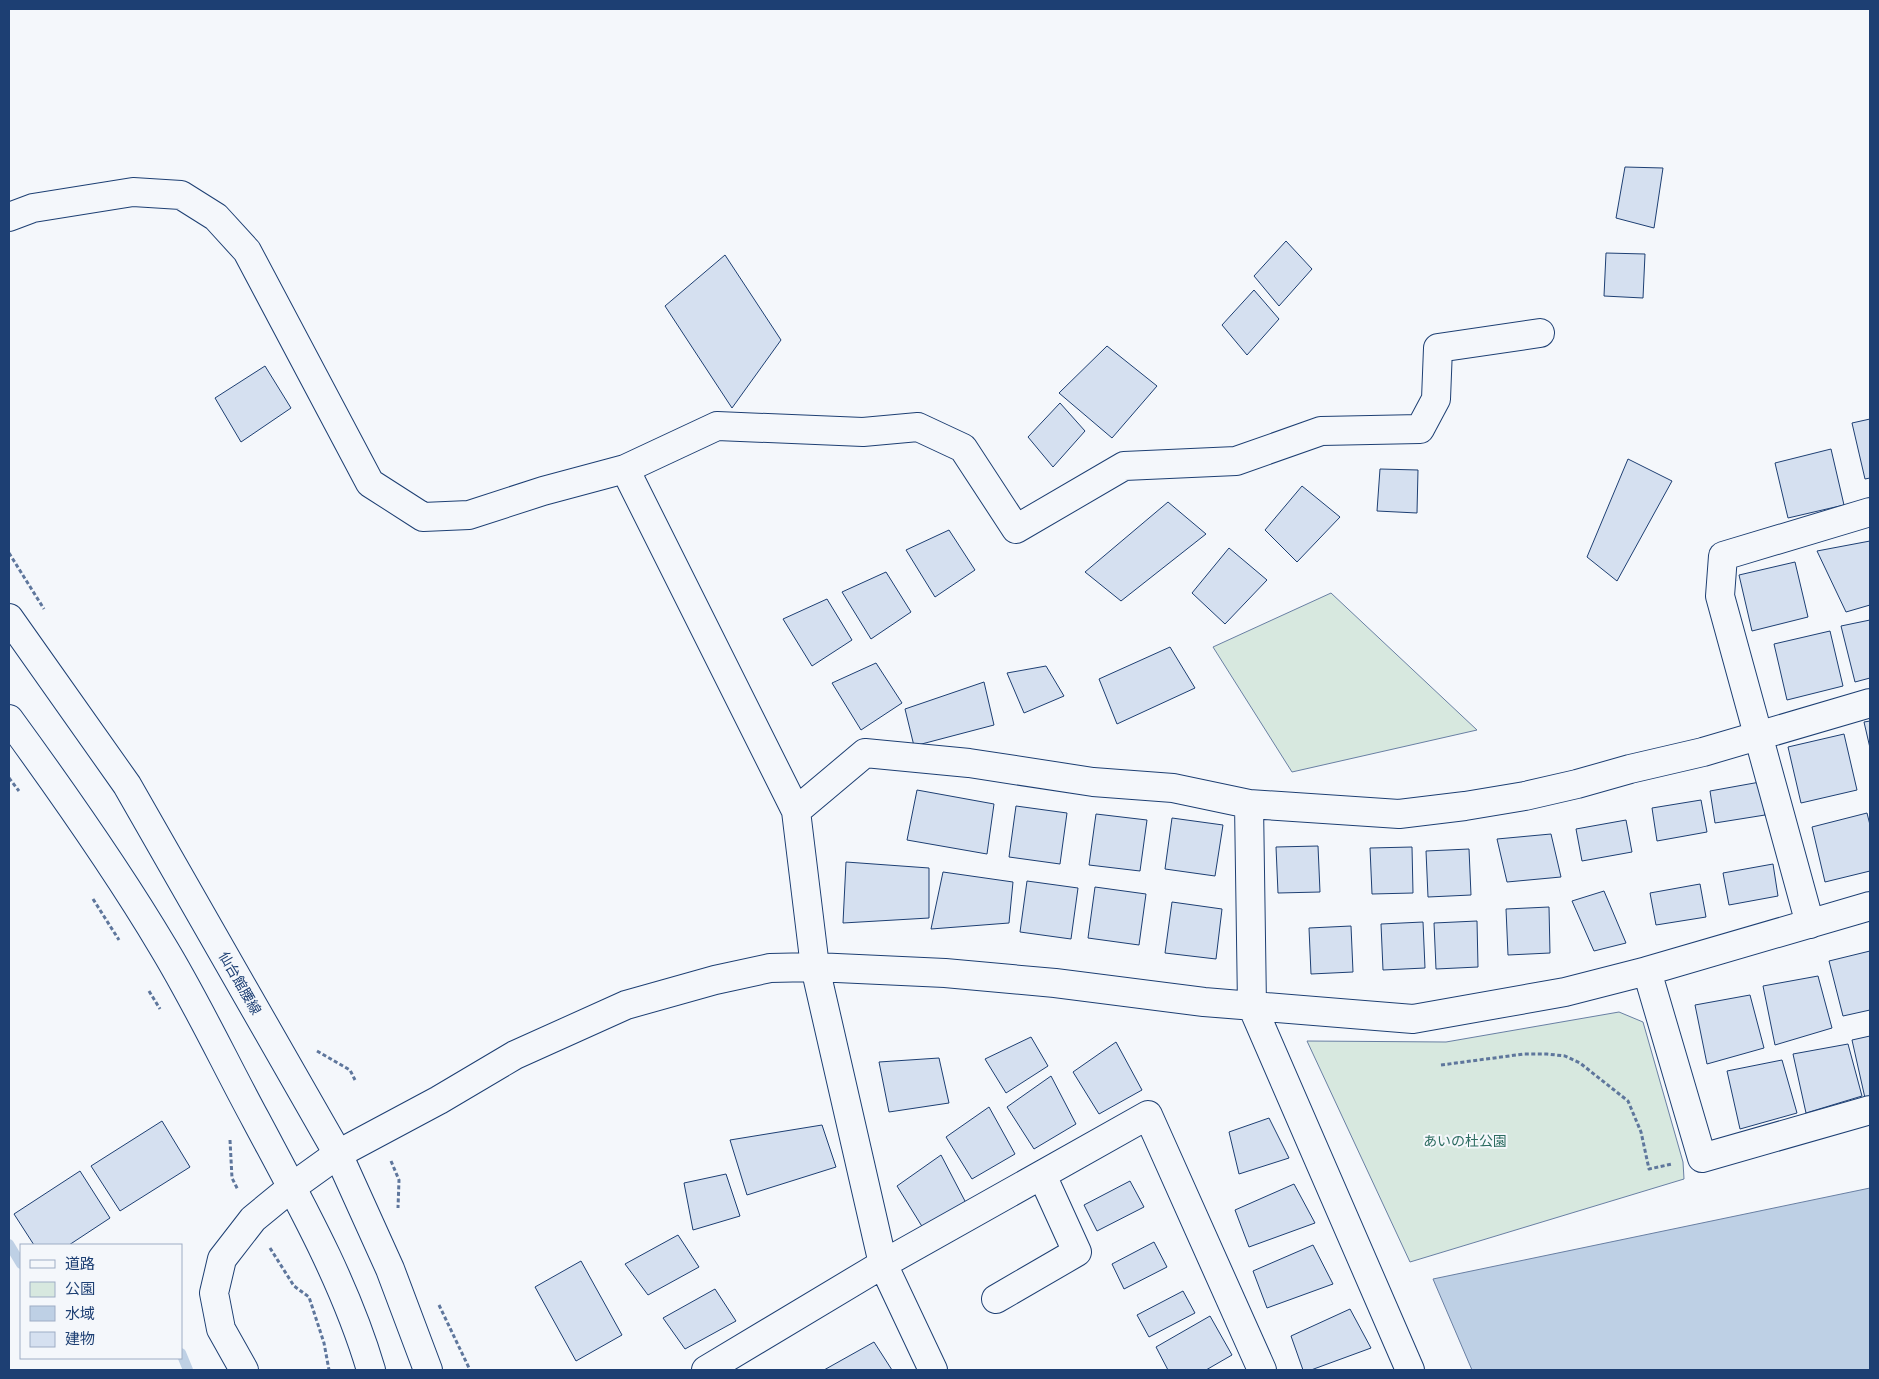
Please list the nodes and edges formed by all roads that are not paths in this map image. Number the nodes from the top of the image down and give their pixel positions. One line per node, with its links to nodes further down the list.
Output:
1 (9, 217): 3 (street)
2 (1540, 333): 3 (street)
3 (625, 469): 10 (street)
4 (1870, 512): 8 (street)
5 (9, 618): 17 (street, 仙台館腰線)
6 (1870, 702): 8 (street)
7 (9, 718): 19 (street)
8 (1758, 734): 9 (street); 12 (street)
9 (1249, 804): 10 (street); 15 (street)
10 (796, 811): 13 (street)
11 (1870, 906): 12 (street)
12 (1810, 924): 14 (street)
13 (816, 967): 15 (street); 17 (street); 20 (street)
14 (1647, 971): 15 (street); 16 (street)
15 (1252, 1006): 28 (street)
16 (1870, 1110)
17 (338, 1154): 19 (street); 24 (street, 仙台館腰線)
18 (1042, 1174): 20 (street); 21 (street); 27 (street)
19 (292, 1187): 22 (street); 23 (street)
20 (883, 1264): 25 (street); 26 (street)
21 (996, 1299)
22 (244, 1370)
23 (371, 1370)
24 (428, 1370)
25 (706, 1370)
26 (933, 1370)
27 (1262, 1370)
28 (1410, 1370)

